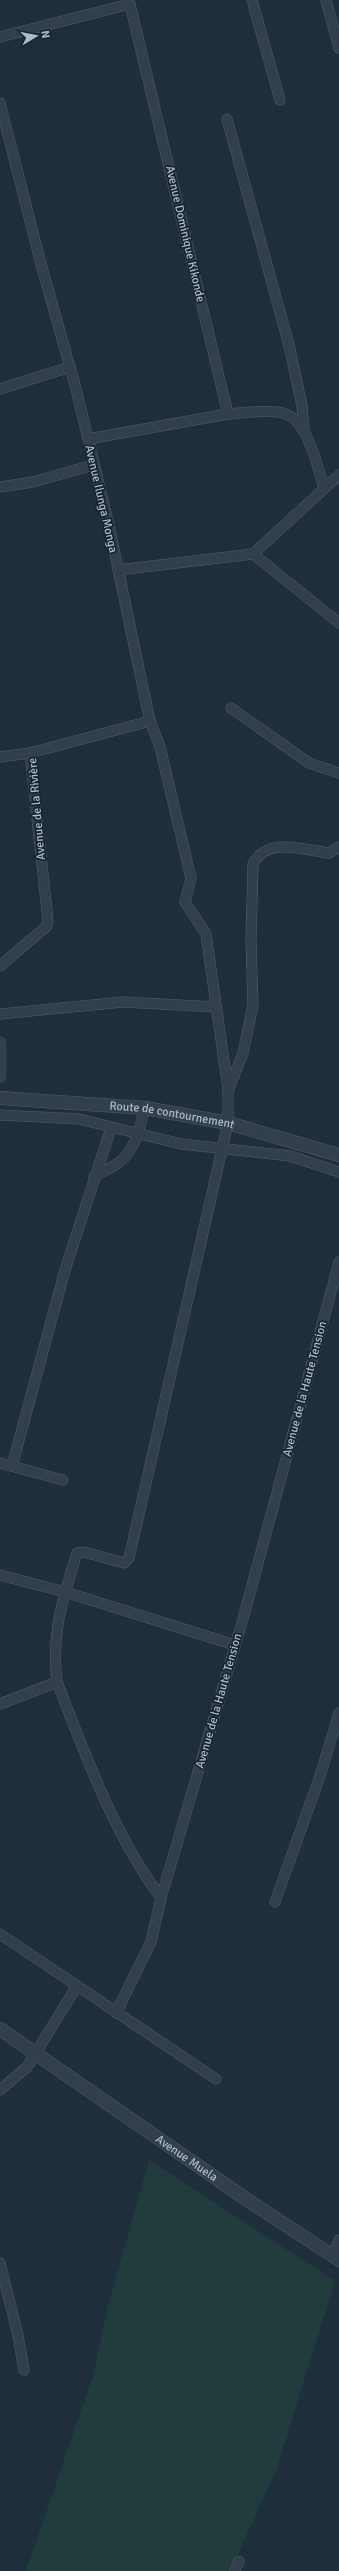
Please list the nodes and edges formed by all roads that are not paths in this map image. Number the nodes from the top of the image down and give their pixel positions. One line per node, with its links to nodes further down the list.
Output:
1 (252, 0): 6 (street)
2 (326, 0): 5 (street)
3 (130, 2): 4 (street); 11 (street, Avenue Dominique Kikonde)
4 (0, 37)
5 (339, 48)
6 (280, 100)
7 (0, 103): 9 (street, Avenue Ilunga Monga)
8 (227, 119): 12 (street)
9 (70, 367): 10 (street); 13 (street, Avenue Ilunga Monga)
10 (0, 389)
11 (228, 414): 12 (street); 13 (street)
12 (304, 429): 17 (street)
13 (88, 439): 14 (street, Avenue Ilunga Monga)
14 (93, 465): 16 (street); 19 (street, Avenue Ilunga Monga)
15 (339, 475): 17 (street)
16 (0, 487)
17 (324, 488): 18 (street)
18 (252, 554): 19 (street); 20 (street)
19 (118, 570): 22 (street, Avenue Ilunga Monga)
20 (339, 623)
21 (231, 708): 25 (street)
22 (150, 721): 23 (street, Avenue de la Rivière); 28 (street, Avenue Ilunga Monga)
23 (30, 753): 24 (street); 27 (street, Avenue de la Rivière)
24 (0, 757)
25 (339, 773)
26 (339, 847): 32 (street)
27 (0, 966)
28 (216, 1007): 29 (street); 32 (street, Avenue Ilunga Monga)
29 (0, 1014)
30 (0, 1042): 31 (street)
31 (0, 1078)
32 (228, 1091): 36 (street)
33 (0, 1098): 34 (street, Route de contournement)
34 (145, 1108): 36 (street, Route de contournement); 38 (street)
35 (0, 1115): 37 (street)
36 (228, 1123): 39 (street); 40 (street, Route de contournement)
37 (111, 1128): 38 (street); 42 (street)
38 (137, 1134): 39 (street); 42 (street)
39 (223, 1147): 41 (street); 48 (street)
40 (339, 1155)
41 (339, 1172)
42 (94, 1177): 45 (street)
43 (339, 1262): 49 (street, Avenue de la Haute Tension)
44 (0, 1464): 45 (street)
45 (12, 1466): 46 (street)
46 (63, 1480)
47 (0, 1575): 48 (street)
48 (65, 1592): 49 (street); 50 (street)
49 (235, 1645): 53 (street, Avenue de la Haute Tension)
50 (57, 1682): 51 (street); 53 (street)
51 (0, 1704)
52 (339, 1713): 54 (street)
53 (161, 1898): 57 (street, Avenue de la Haute Tension)
54 (275, 1902)
55 (0, 1934): 56 (street)
56 (77, 1986): 57 (street); 59 (street)
57 (116, 2013): 60 (street)
58 (0, 2029): 59 (street, Avenue Muela)
59 (36, 2054): 61 (street); 63 (street, Avenue Muela)
60 (216, 2079)
61 (0, 2090)
62 (339, 2240): 63 (street)
63 (336, 2258)
64 (0, 2263): 65 (street)
65 (24, 2370)
66 (240, 2561): 67 (street)
67 (235, 2571)

